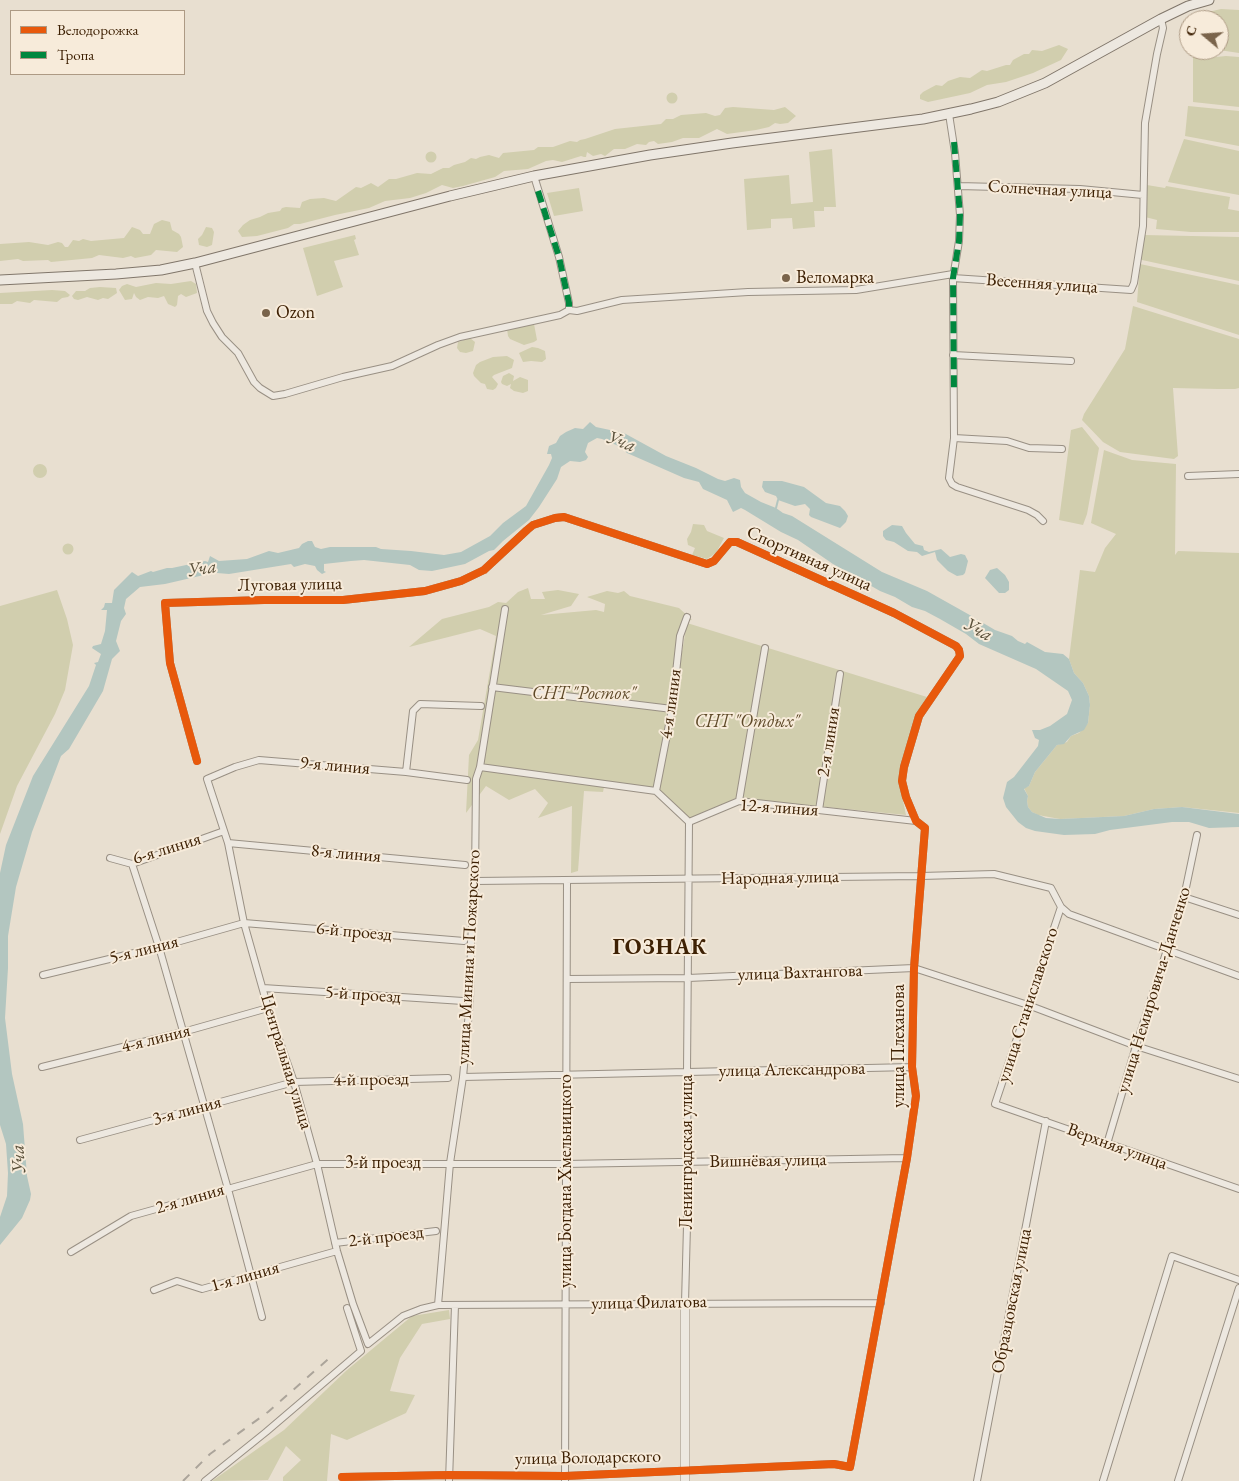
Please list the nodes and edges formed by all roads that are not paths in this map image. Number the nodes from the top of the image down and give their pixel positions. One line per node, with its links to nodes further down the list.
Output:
1 (1209, 0): 2 (main road)
2 (1161, 19): 3 (main road); 6 (street)
3 (949, 114): 4 (main road); 5 (street)
4 (534, 176): 7 (main road); 10 (street)
5 (958, 186): 6 (street, Солнечная улица); 8 (street)
6 (1143, 195): 8 (street, Весенняя улица)
7 (195, 263): 9 (main road); 10 (street, Весенняя улица)
8 (953, 276): 10 (street, Весенняя улица); 11 (street)
9 (0, 280)
10 (569, 310)
11 (953, 355): 12 (street); 13 (street)
12 (1071, 361)
13 (954, 438): 14 (street); 18 (street)
14 (1062, 449)
15 (1239, 474): 16 (street)
16 (1188, 476)
17 (555, 518): 22 (street, Спортивная улица); 27 (street, Луговая улица)
18 (1043, 521)
19 (505, 610): 24 (street, улица Минина и Пожарского)
20 (687, 617): 26 (street, 4-я линия)
21 (765, 648): 33 (street)
22 (960, 656): 35 (street, улица Плеханова)
23 (840, 674): 34 (street, 2-я линия)
24 (492, 687): 26 (street); 28 (street, улица Минина и Пожарского)
25 (481, 706): 29 (street)
26 (672, 709): 32 (street, 4-я линия)
27 (198, 761)
28 (480, 766): 32 (street); 46 (street, улица Минина и Пожарского)
29 (406, 772): 30 (street, 9-я линия); 31 (street, 9-я линия)
30 (207, 779): 37 (street, Центральная улица)
31 (467, 780)
32 (656, 791): 36 (street)
33 (739, 801): 34 (street, 12-я линия); 36 (street, 12-я линия)
34 (819, 810): 35 (street, 12-я линия)
35 (916, 821): 43 (street, улица Плеханова)
36 (689, 822): 44 (street, Ленинградская улица)
37 (224, 831): 39 (street, Центральная улица); 41 (street, 6-я линия)
38 (1197, 835): 47 (street, улица Немировича-Данченко)
39 (228, 843): 42 (street, 8-я линия); 50 (street, Центральная улица)
40 (110, 858): 41 (street, 6-я линия)
41 (132, 864): 52 (street)
42 (465, 865)
43 (921, 876): 44 (street, Народная улица); 48 (street, Народная улица); 54 (street, улица Плеханова)
44 (688, 879): 45 (street, Народная улица); 58 (street, Ленинградская улица)
45 (567, 880): 46 (street, Народная улица); 57 (street, улица Богдана Хмельницкого)
46 (475, 881): 69 (street, улица Минина и Пожарского)
47 (1184, 897): 49 (street); 53 (street, улица Немировича-Данченко)
48 (1061, 907): 53 (street, Народная улица); 61 (street, улица Станиславского)
49 (1239, 915)
50 (244, 923): 51 (street, 6-й проезд); 52 (street, 5-я линия); 59 (street, Центральная улица)
51 (464, 941)
52 (159, 947): 55 (street, 5-я линия); 63 (street)
53 (1168, 950): 56 (street); 64 (street, улица Немировича-Данченко)
54 (914, 968): 58 (street, улица Вахтангова); 61 (street, улица Вахтангова); 66 (street, улица Плеханова)
55 (43, 975)
56 (1239, 976)
57 (567, 978): 58 (street, улица Вахтангова); 68 (street, улица Богдана Хмельницкого)
58 (688, 978): 67 (street, Ленинградская улица)
59 (263, 988): 60 (street, 5-й проезд); 62 (street, Центральная улица)
60 (463, 1001)
61 (1028, 1005): 64 (street); 73 (street, улица Станиславского)
62 (268, 1008): 63 (street, 4-я линия); 72 (street, Центральная улица)
63 (183, 1032): 65 (street, 4-я линия); 74 (street)
64 (1136, 1046): 71 (street); 77 (street, улица Немировича-Данченко)
65 (42, 1067)
66 (912, 1067): 67 (street, улица Александрова); 78 (street, улица Плеханова)
67 (687, 1072): 68 (street, улица Александрова); 80 (street, Ленинградская улица)
68 (567, 1075): 69 (street, улица Александрова); 82 (street, улица Богдана Хмельницкого)
69 (463, 1077): 79 (street, улица Минина и Пожарского)
70 (448, 1078): 72 (street, 4-й проезд)
71 (1239, 1079)
72 (294, 1082): 74 (street, 3-я линия); 81 (street, Центральная улица)
73 (995, 1104): 75 (street, Верхняя улица)
74 (204, 1106): 76 (street, 3-я линия); 83 (street)
75 (1046, 1121): 77 (street, Верхняя улица); 108 (street, Образцовская улица)
76 (80, 1140)
77 (1106, 1144): 84 (street, Верхняя улица)
78 (907, 1158): 80 (street, Вишнёвая улица); 94 (street, улица Плеханова)
79 (450, 1163): 81 (street, 3-й проезд); 82 (street, Вишнёвая улица); 96 (street, улица Минина и Пожарского)
80 (687, 1163): 82 (street, Вишнёвая улица); 93 (street, Ленинградская улица)
81 (317, 1164): 83 (street, 2-я линия); 86 (street, Центральная улица)
82 (565, 1164): 95 (street, улица Богдана Хмельницкого)
83 (228, 1189): 88 (street, 2-я линия); 89 (street)
84 (1239, 1189)
85 (436, 1232): 86 (street, 2-й проезд)
86 (335, 1243): 87 (street, Центральная улица)
87 (337, 1251): 89 (street, 1-я линия); 100 (street, Центральная улица)
88 (71, 1252)
89 (250, 1275): 92 (street, 1-я линия); 99 (street)
90 (1239, 1280): 109 (street)
91 (1239, 1288): 110 (street)
92 (154, 1290)
93 (685, 1303): 94 (street, улица Филатова); 95 (street, улица Филатова); 102 (street, Ленинградская улица)
94 (881, 1303): 101 (street, улица Плеханова)
95 (566, 1304): 97 (street, улица Филатова); 105 (street, улица Богдана Хмельницкого)
96 (438, 1305): 97 (street, улица Филатова); 100 (street, улица Филатова)
97 (455, 1305): 104 (street)
98 (347, 1308): 106 (street)
99 (262, 1317)
100 (368, 1344)
101 (834, 1464): 102 (street, улица Володарского)
102 (685, 1471): 105 (street, улица Володарского); 107 (street, Ленинградская улица)
103 (342, 1477): 104 (street, улица Володарского)
104 (449, 1478): 105 (street, улица Володарского)
105 (565, 1478)
106 (205, 1481)
107 (685, 1481)
108 (978, 1481)
109 (1102, 1481)
110 (1178, 1481)

